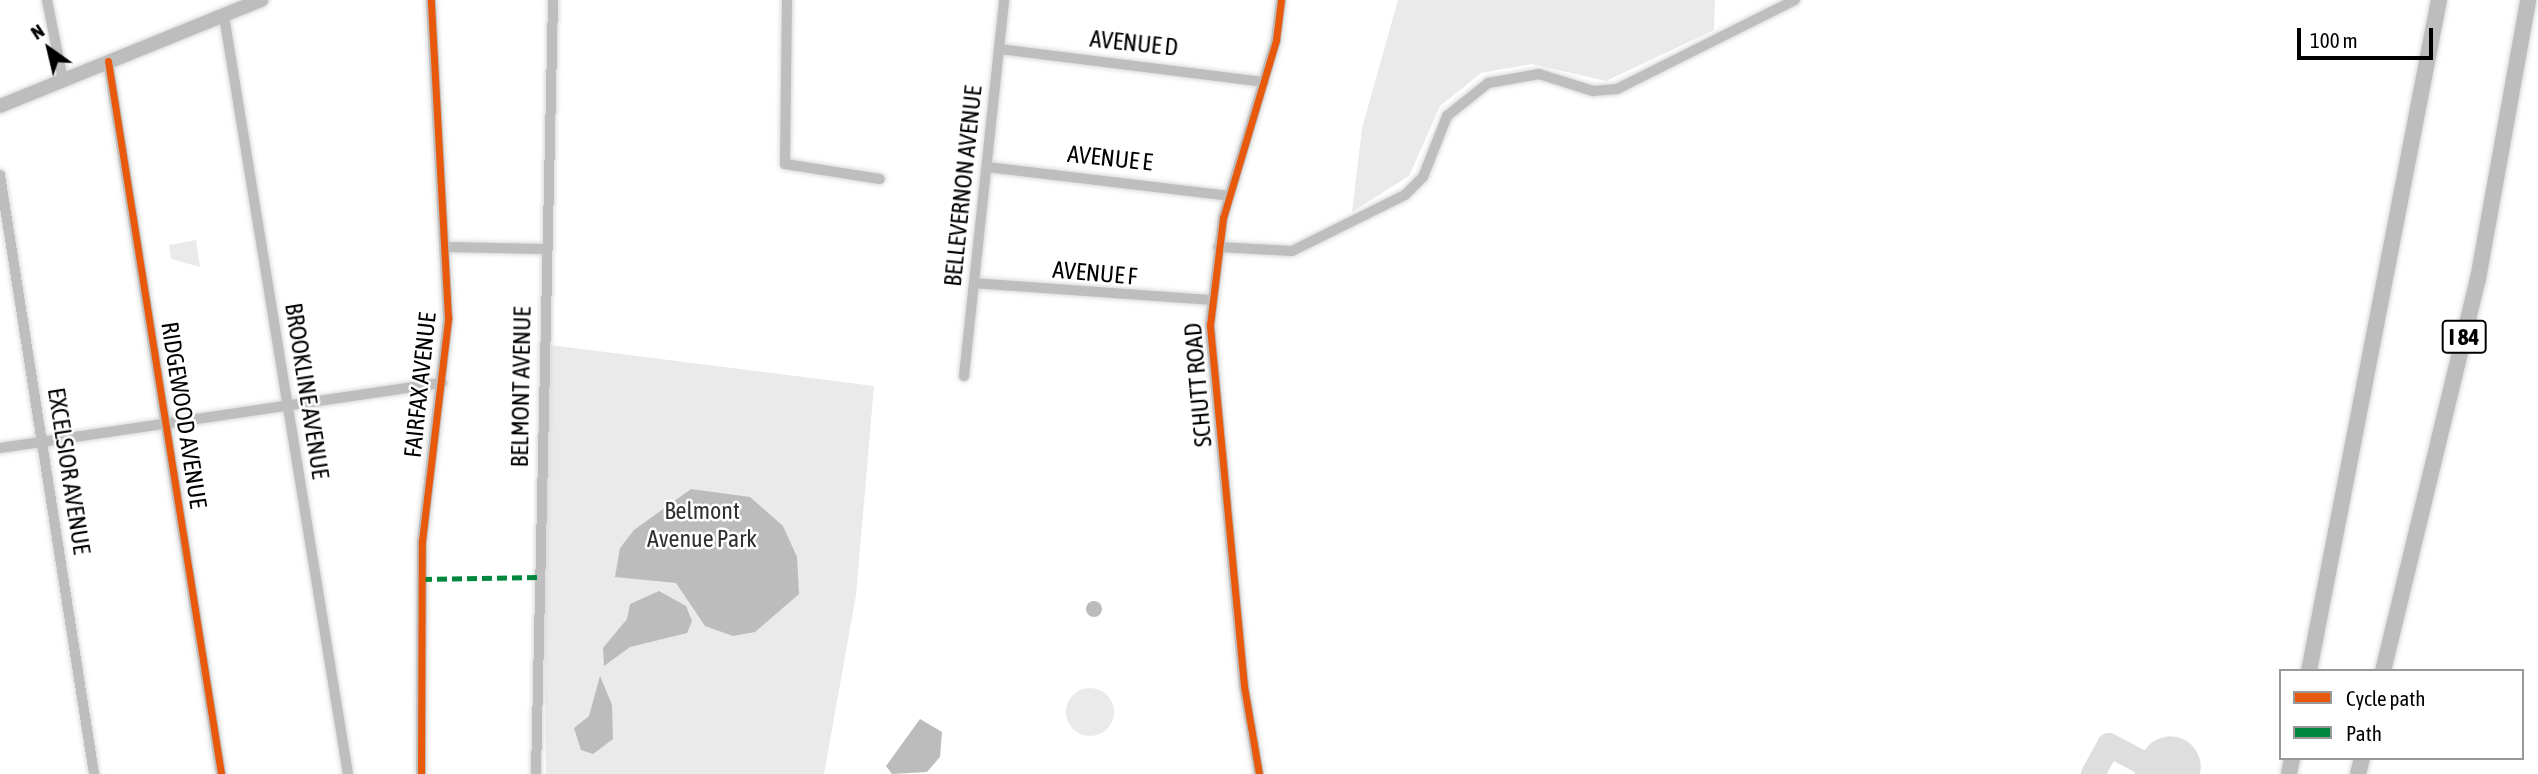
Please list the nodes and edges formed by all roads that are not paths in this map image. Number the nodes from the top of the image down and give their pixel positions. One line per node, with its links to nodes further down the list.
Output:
1 (47, 0): 14 (street)
2 (261, 0): 11 (main road)
3 (431, 0): 21 (street, FAIRFAX AVENUE)
4 (552, 0): 23 (street, BELMONT AVENUE)
5 (788, 0): 19 (street)
6 (1004, 0): 12 (street, BELLEVERNON AVENUE)
7 (1281, 0): 15 (street, SCHUTT ROAD)
8 (2440, 0): 32 (highway)
9 (2528, 0): 33 (highway, I 84)
10 (1792, 1): 22 (street)
11 (224, 16): 13 (main road); 28 (street, BROOKLINE AVENUE)
12 (999, 49): 15 (street, AVENUE D); 17 (street, BELLEVERNON AVENUE)
13 (108, 61): 14 (main road); 29 (street, RIDGEWOOD AVENUE)
14 (63, 80): 16 (main road)
15 (1264, 82): 20 (street, SCHUTT ROAD)
16 (0, 106)
17 (987, 167): 20 (street, AVENUE E); 24 (street, BELLEVERNON AVENUE)
18 (0, 175): 30 (street, EXCELSIOR AVENUE)
19 (880, 179)
20 (1229, 196): 22 (street, SCHUTT ROAD)
21 (446, 247): 23 (street); 27 (street, FAIRFAX AVENUE)
22 (1218, 247): 25 (street, SCHUTT ROAD)
23 (544, 249): 38 (street, BELMONT AVENUE)
24 (974, 283): 25 (street, AVENUE F); 26 (street, BELLEVERNON AVENUE)
25 (1211, 300): 39 (street, SCHUTT ROAD)
26 (964, 376)
27 (442, 383): 28 (street); 37 (street, FAIRFAX AVENUE)
28 (288, 405): 29 (street); 36 (street, BROOKLINE AVENUE)
29 (166, 424): 30 (street); 35 (street, RIDGEWOOD AVENUE)
30 (43, 441): 31 (street); 34 (street, EXCELSIOR AVENUE)
31 (0, 448)
32 (2309, 669)
33 (2383, 669)
34 (94, 774)
35 (221, 774)
36 (348, 774)
37 (421, 774)
38 (536, 774)
39 (1259, 774)

